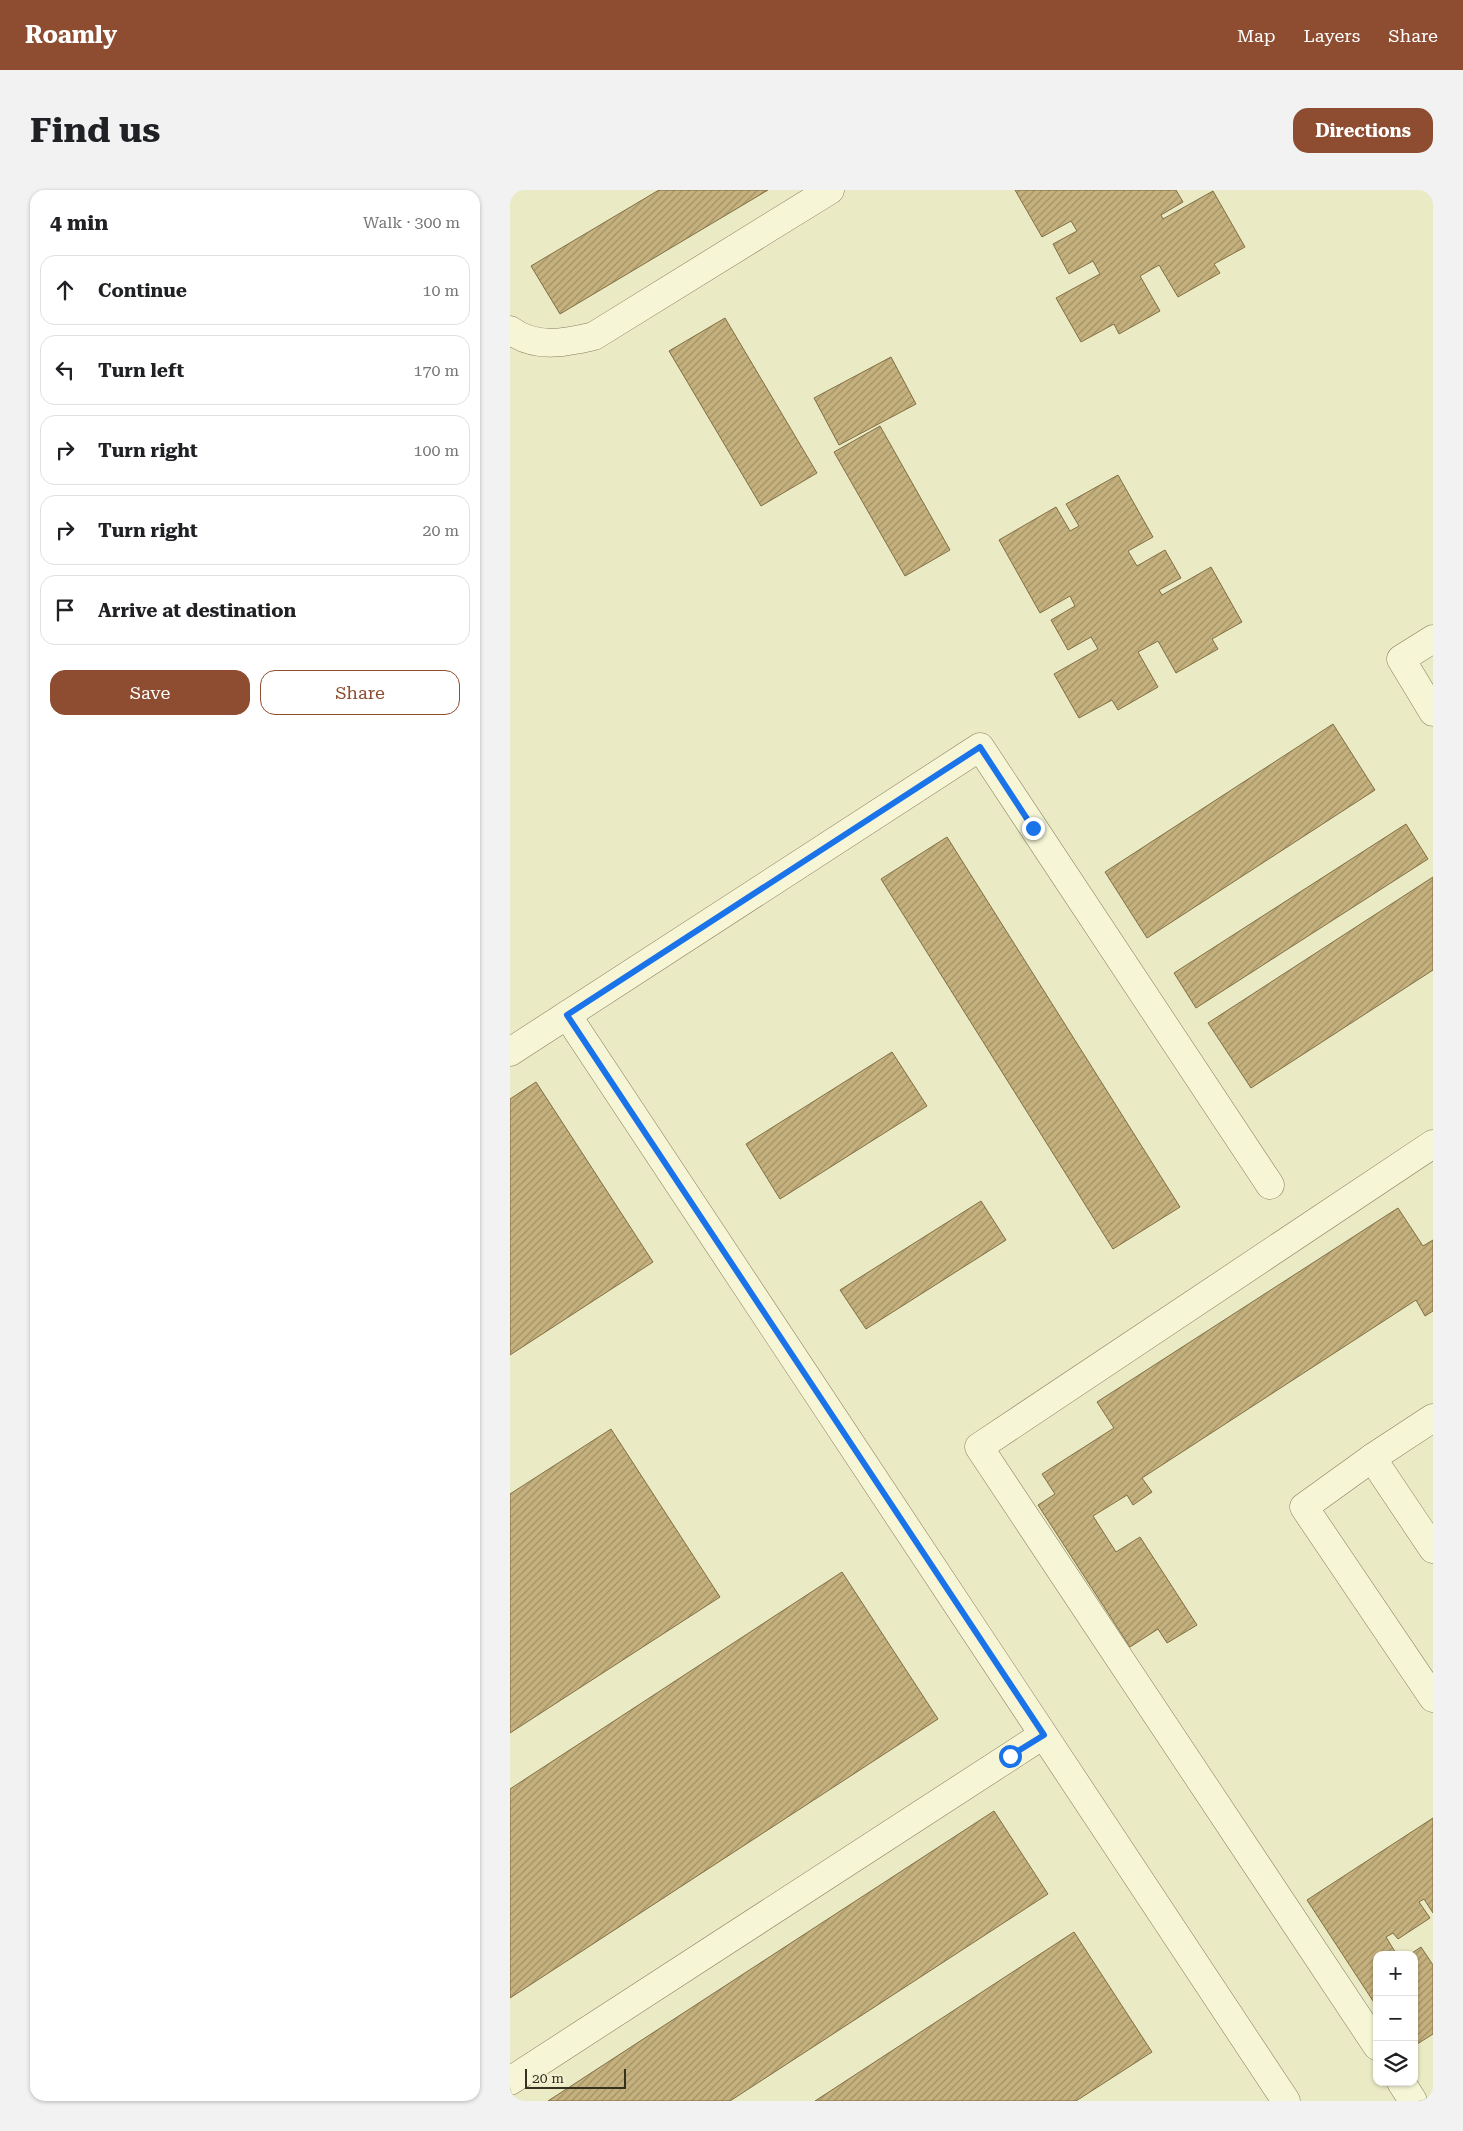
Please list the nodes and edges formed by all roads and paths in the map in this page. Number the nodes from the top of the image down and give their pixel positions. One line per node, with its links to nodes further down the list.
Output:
1 (830, 190): 2 (street)
2 (510, 330)
3 (1433, 639): 4 (street)
4 (1433, 712)
5 (567, 1015): 6 (street); 8 (street); 13 (street)
6 (510, 1052)
7 (1433, 1144): 14 (street)
8 (1270, 1186)
9 (1433, 1418): 10 (street)
10 (1372, 1458): 11 (street); 12 (street)
11 (1433, 1549)
12 (1433, 1698)
13 (1044, 1735): 15 (street); 17 (street)
14 (1374, 2041)
15 (510, 2081)
16 (1404, 2086): 18 (street)
17 (1286, 2101)
18 (1414, 2101)

